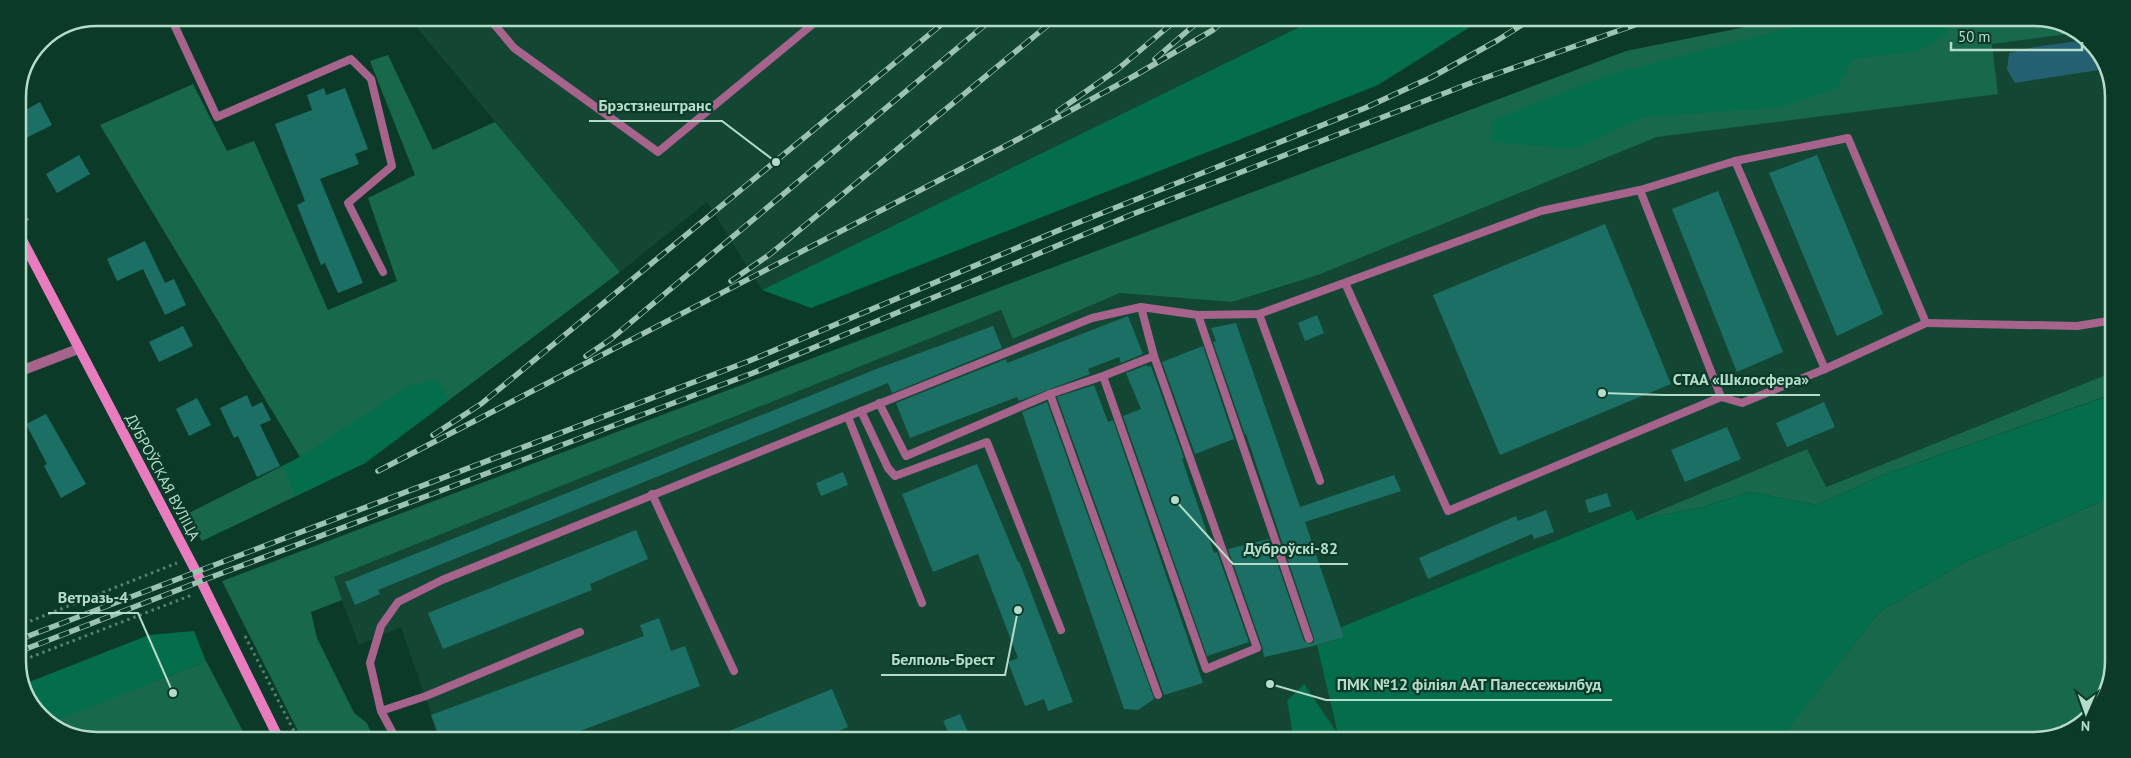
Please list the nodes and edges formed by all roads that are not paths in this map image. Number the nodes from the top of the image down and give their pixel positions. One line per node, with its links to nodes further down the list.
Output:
1 (175, 26): 7 (lane)
2 (496, 26): 3 (lane)
3 (811, 26)
4 (1735, 161): 5 (lane); 13 (lane); 16 (lane)
5 (1640, 190): 8 (lane); 20 (lane)
6 (26, 247): 14 (main road, ДУБРОЎСКАЯ ВУЛІЦА)
7 (383, 272)
8 (1344, 283): 10 (lane); 20 (lane)
9 (1141, 308): 11 (lane); 15 (lane); 21 (lane)
10 (1260, 314): 11 (lane); 24 (lane)
11 (1198, 315): 29 (lane)
12 (2105, 321): 13 (lane)
13 (1926, 323): 16 (lane)
14 (78, 348): 17 (street); 33 (main road, ДУБРОЎСКАЯ ВУЛІЦА)
15 (1154, 356): 18 (lane); 18 (lane)
16 (1826, 368): 20 (lane)
17 (26, 369)
18 (1103, 376): 19 (lane)
19 (1050, 394): 21 (lane); 31 (lane)
20 (1721, 396)
21 (879, 403): 22 (lane)
22 (861, 411): 23 (lane); 27 (lane)
23 (848, 417): 25 (lane); 26 (lane)
24 (1320, 482)
25 (652, 494): 30 (lane); 32 (lane)
26 (922, 603)
27 (1060, 630)
28 (580, 632): 32 (lane)
29 (1309, 639)
30 (734, 671)
31 (1158, 694)
32 (381, 711): 34 (lane)
33 (276, 732)
34 (392, 732)

